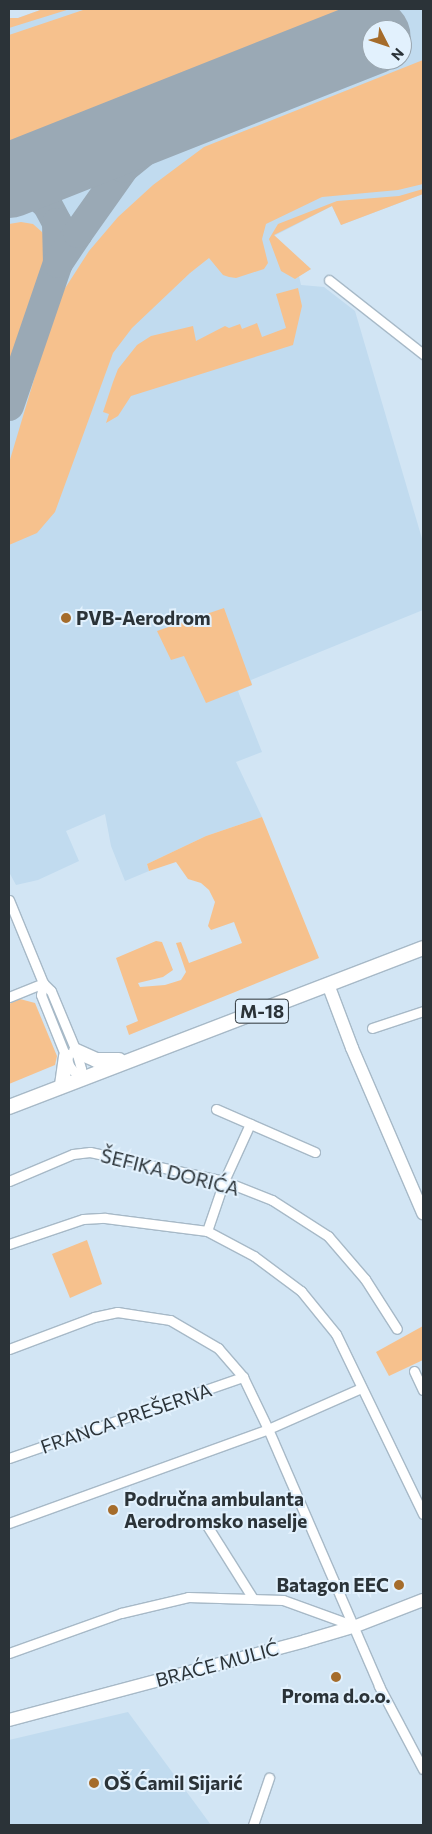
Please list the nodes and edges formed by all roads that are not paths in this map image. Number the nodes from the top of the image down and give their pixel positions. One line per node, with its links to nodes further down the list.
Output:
1 (329, 280): 2 (street)
2 (423, 354)
3 (9, 900): 5 (street)
4 (423, 948): 6 (main road, M-18)
5 (43, 983): 7 (street); 10 (street)
6 (329, 986): 11 (main road, M-18); 20 (street)
7 (9, 997)
8 (423, 1011): 9 (street)
9 (372, 1028)
10 (71, 1053): 11 (main road); 12 (street); 13 (main road)
11 (128, 1060): 12 (main road, M-18)
12 (80, 1078): 13 (main road, M-18)
13 (62, 1085): 14 (main road, M-18)
14 (9, 1107)
15 (216, 1109): 16 (street)
16 (250, 1124): 17 (street); 19 (street)
17 (315, 1152)
18 (9, 1180): 19 (street, ŠEFIKA DORIĆA)
19 (224, 1181): 21 (street); 23 (street, ŠEFIKA DORIĆA)
20 (423, 1213)
21 (207, 1231): 22 (street); 27 (street)
22 (9, 1244)
23 (396, 1329)
24 (9, 1350): 26 (street)
25 (414, 1371): 28 (street)
26 (242, 1376): 29 (street); 30 (street, FRANCA PREŠERNA)
27 (361, 1388): 29 (street); 31 (street)
28 (423, 1390)
29 (268, 1429): 32 (street); 36 (street)
30 (9, 1458)
31 (423, 1514)
32 (9, 1523)
33 (206, 1524): 34 (street)
34 (252, 1597): 36 (street); 37 (street)
35 (423, 1600): 36 (street, BRAĆE MULIĆ)
36 (356, 1626): 38 (street, BRAĆE MULIĆ); 39 (street)
37 (9, 1653)
38 (9, 1720)
39 (423, 1769)
40 (269, 1778): 41 (street)
41 (253, 1825)

